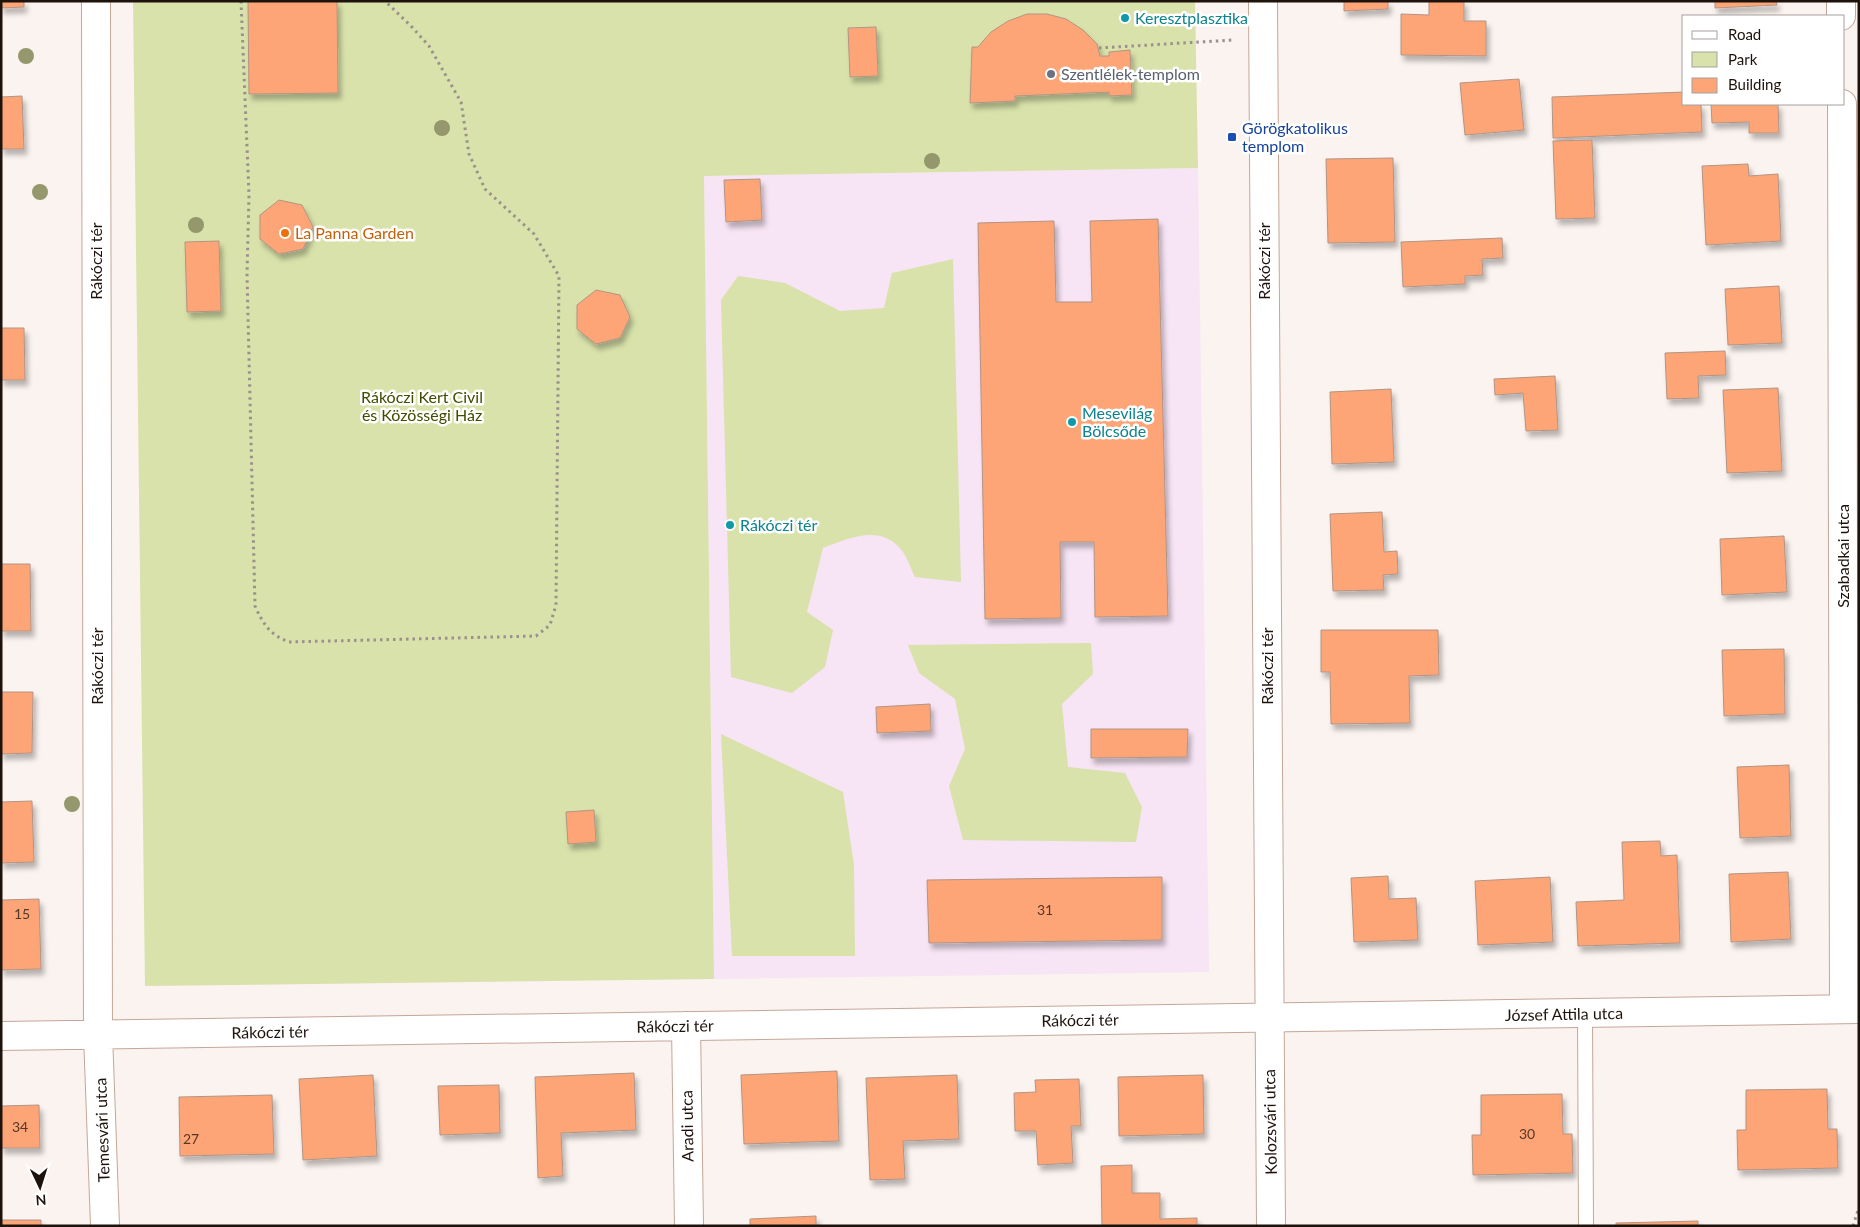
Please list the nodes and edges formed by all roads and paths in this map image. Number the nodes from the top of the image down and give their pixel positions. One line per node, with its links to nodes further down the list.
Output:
1 (96, 1): 14 (street, Rákóczi tér)
2 (241, 1): 3 (path)
3 (385, 1)
4 (1263, 1): 7 (street, Rákóczi tér)
5 (1841, 1): 6 (street)
6 (1841, 15)
7 (1263, 38): 8 (path); 12 (street, Rákóczi tér)
8 (1098, 48)
9 (1842, 105): 10 (street, Szabadkai utca)
10 (1851, 1009): 11 (street, József Attila utca)
11 (1585, 1013): 12 (street, József Attila utca); 20 (lane)
12 (1269, 1018): 13 (street, Rákóczi tér); 19 (street, Kolozsvári utca)
13 (686, 1026): 14 (street, Rákóczi tér); 18 (street, Aradi utca)
14 (98, 1034): 15 (street); 17 (street, Temesvári utca)
15 (1, 1036)
16 (1859, 1207): 21 (path)
17 (105, 1226)
18 (689, 1226)
19 (1271, 1226)
20 (1586, 1226)
21 (1853, 1226)

